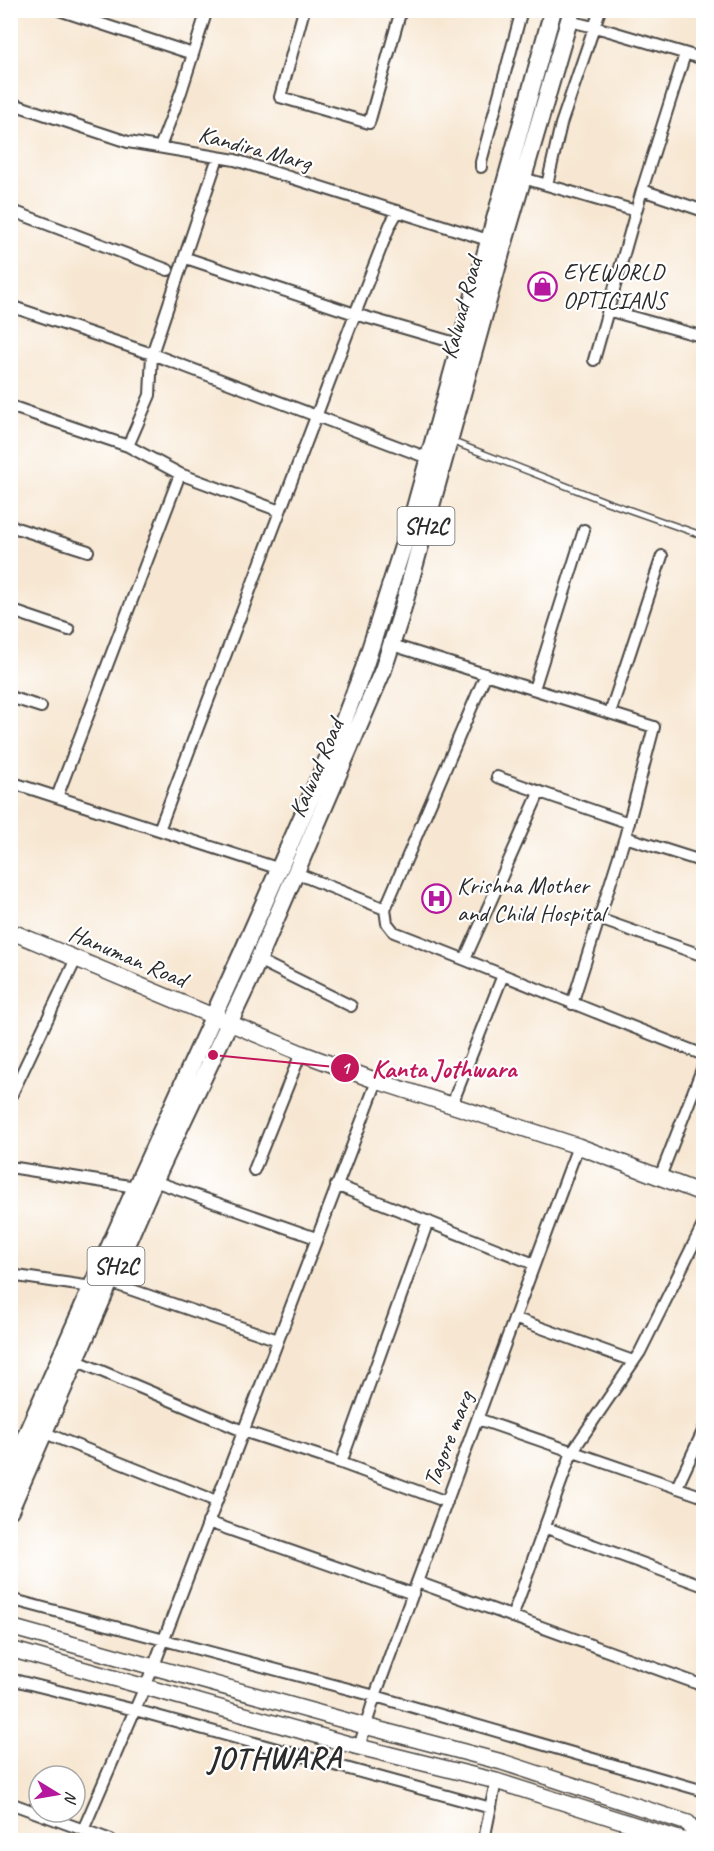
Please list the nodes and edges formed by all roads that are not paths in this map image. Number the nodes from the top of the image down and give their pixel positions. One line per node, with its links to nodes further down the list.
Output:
1 (59, 10): 10 (street)
2 (207, 10): 10 (street)
3 (304, 10): 4 (street)
4 (401, 10)
5 (522, 10): 16 (street)
6 (553, 10): 24 (main road, Kalwad Road / SH2C)
7 (600, 10): 9 (street)
8 (570, 16): 9 (street); 17 (main road, Kalwad Road / SH2C)
9 (594, 27): 11 (street); 18 (street)
10 (193, 54): 14 (street)
11 (685, 54): 12 (street); 19 (street)
12 (704, 59)
13 (10, 103): 14 (street, Kandira Marg)
14 (160, 147): 15 (street, Kandira Marg)
15 (218, 157): 21 (street, Kandira Marg); 25 (street)
16 (481, 167)
17 (523, 178): 18 (street); 24 (main road, Kalwad Road / SH2C)
18 (547, 185): 22 (street)
19 (642, 190): 22 (street); 23 (street)
20 (10, 210): 26 (street)
21 (398, 211): 24 (street, Kandira Marg); 29 (street)
22 (636, 211): 28 (street)
23 (704, 211)
24 (495, 236): 31 (main road, Kalwad Road / SH2C); 36 (main road, Kalwad Road / SH2C)
25 (186, 258): 29 (street); 32 (street)
26 (168, 270)
27 (10, 306): 32 (street)
28 (607, 310): 30 (street); 33 (street)
29 (355, 314): 31 (street); 35 (street)
30 (704, 337)
31 (459, 344): 38 (main road, Kalwad Road / SH2C)
32 (152, 354): 35 (street); 37 (street)
33 (594, 360)
34 (10, 406): 37 (street)
35 (317, 416): 38 (street); 40 (street)
36 (449, 441): 43 (lane); 48 (main road, Kalwad Road / SH2C)
37 (128, 446): 39 (street)
38 (428, 458): 49 (main road, Kalwad Road / SH2C)
39 (180, 474): 40 (street); 59 (street)
40 (280, 511): 61 (street)
41 (10, 526): 44 (street)
42 (584, 530): 52 (street)
43 (704, 536)
44 (88, 551)
45 (662, 556): 55 (street)
46 (10, 610): 47 (street)
47 (69, 630)
48 (392, 645): 50 (main road, Kalwad Road / SH2C); 51 (street)
49 (366, 662): 50 (main road); 64 (main road, Kalwad Road / SH2C)
50 (383, 670): 65 (main road, Kalwad Road / SH2C)
51 (486, 674): 52 (street); 66 (street)
52 (534, 689): 55 (street)
53 (10, 697): 54 (street)
54 (41, 707)
55 (610, 713): 60 (street)
56 (496, 777): 58 (street)
57 (10, 782): 59 (street)
58 (539, 793): 60 (street); 71 (street)
59 (57, 797): 61 (street)
60 (629, 823): 62 (street)
61 (159, 830): 64 (street)
62 (625, 837): 63 (street); 67 (street)
63 (704, 862)
64 (280, 868): 76 (main road, Kalwad Road / SH2C)
65 (296, 873): 66 (street); 72 (main road, Kalwad Road / SH2C)
66 (385, 909): 71 (street)
67 (599, 919): 69 (street); 74 (street)
68 (10, 931): 70 (street, Hanuman Road)
69 (704, 956)
70 (76, 958): 76 (street, Hanuman Road); 82 (street)
71 (465, 959): 73 (street)
72 (258, 960): 75 (street); 77 (main road, Kalwad Road / SH2C)
73 (503, 975): 74 (street); 83 (street)
74 (572, 1004): 79 (street)
75 (351, 1006)
76 (212, 1017): 77 (street, Hanuman Road); 90 (main road, Kalwad Road / SH2C)
77 (228, 1024): 78 (street, Hanuman Road); 88 (main road, Kalwad Road / SH2C)
78 (301, 1053): 81 (street, Hanuman Road); 86 (street)
79 (704, 1055)
80 (704, 1064): 87 (street)
81 (377, 1081): 83 (street, Hanuman Road); 89 (street)
82 (10, 1098)
83 (452, 1104): 84 (street, Hanuman Road)
84 (578, 1146): 87 (street, Hanuman Road); 95 (street, Tagore marg)
85 (10, 1167): 90 (street)
86 (254, 1170)
87 (660, 1177): 91 (street, Hanuman Road)
88 (154, 1181): 94 (street); 97 (main road, Kalwad Road / SH2C)
89 (336, 1185): 92 (street); 94 (street)
90 (136, 1186): 98 (main road, Kalwad Road / SH2C)
91 (704, 1194)
92 (428, 1221): 95 (street); 108 (street)
93 (704, 1223): 102 (street)
94 (316, 1239): 100 (street)
95 (534, 1264): 99 (street, Tagore marg)
96 (10, 1275): 98 (street)
97 (109, 1281): 100 (street); 101 (main road, Kalwad Road / SH2C)
98 (92, 1287): 109 (main road, Kalwad Road / SH2C)
99 (514, 1318): 102 (street); 103 (street, Tagore marg)
100 (278, 1340): 105 (street)
101 (75, 1360): 105 (street); 106 (main road, Kalwad Road / SH2C)
102 (633, 1361): 107 (street)
103 (478, 1419): 107 (street); 113 (street, Tagore marg)
104 (704, 1429): 110 (street)
105 (243, 1431): 108 (street); 112 (street)
106 (45, 1433): 112 (street); 114 (main road, Kalwad Road / SH2C)
107 (572, 1452): 110 (street); 116 (street)
108 (341, 1463): 113 (street)
109 (10, 1471)
110 (677, 1487): 111 (street)
111 (704, 1497)
112 (216, 1501): 115 (street)
113 (447, 1502): 117 (street, Tagore marg)
114 (10, 1510)
115 (208, 1522): 119 (street); 123 (street)
116 (544, 1527): 118 (street); 121 (street)
117 (417, 1582): 119 (street, Tagore marg); 121 (street)
118 (704, 1586)
119 (413, 1594): 129 (street, Tagore marg)
120 (10, 1599): 123 (street)
121 (512, 1617): 127 (street)
122 (10, 1628): 125 (street)
123 (164, 1639): 125 (street); 129 (street)
124 (10, 1649): 128 (street)
125 (153, 1668): 128 (street); 131 (street)
126 (10, 1679): 130 (street)
127 (704, 1686)
128 (144, 1688): 130 (street); 132 (street)
129 (375, 1696): 131 (street, Tagore marg); 134 (street)
130 (135, 1710): 136 (street); 137 (street)
131 (365, 1726): 132 (street, Tagore marg); 138 (street)
132 (359, 1747): 133 (street)
133 (496, 1782): 136 (street); 141 (street)
134 (704, 1791)
135 (10, 1803): 137 (street)
136 (491, 1808): 140 (street)
137 (83, 1830): 139 (street)
138 (702, 1837): 141 (street)
139 (111, 1840)
140 (484, 1840)
141 (682, 1840)

